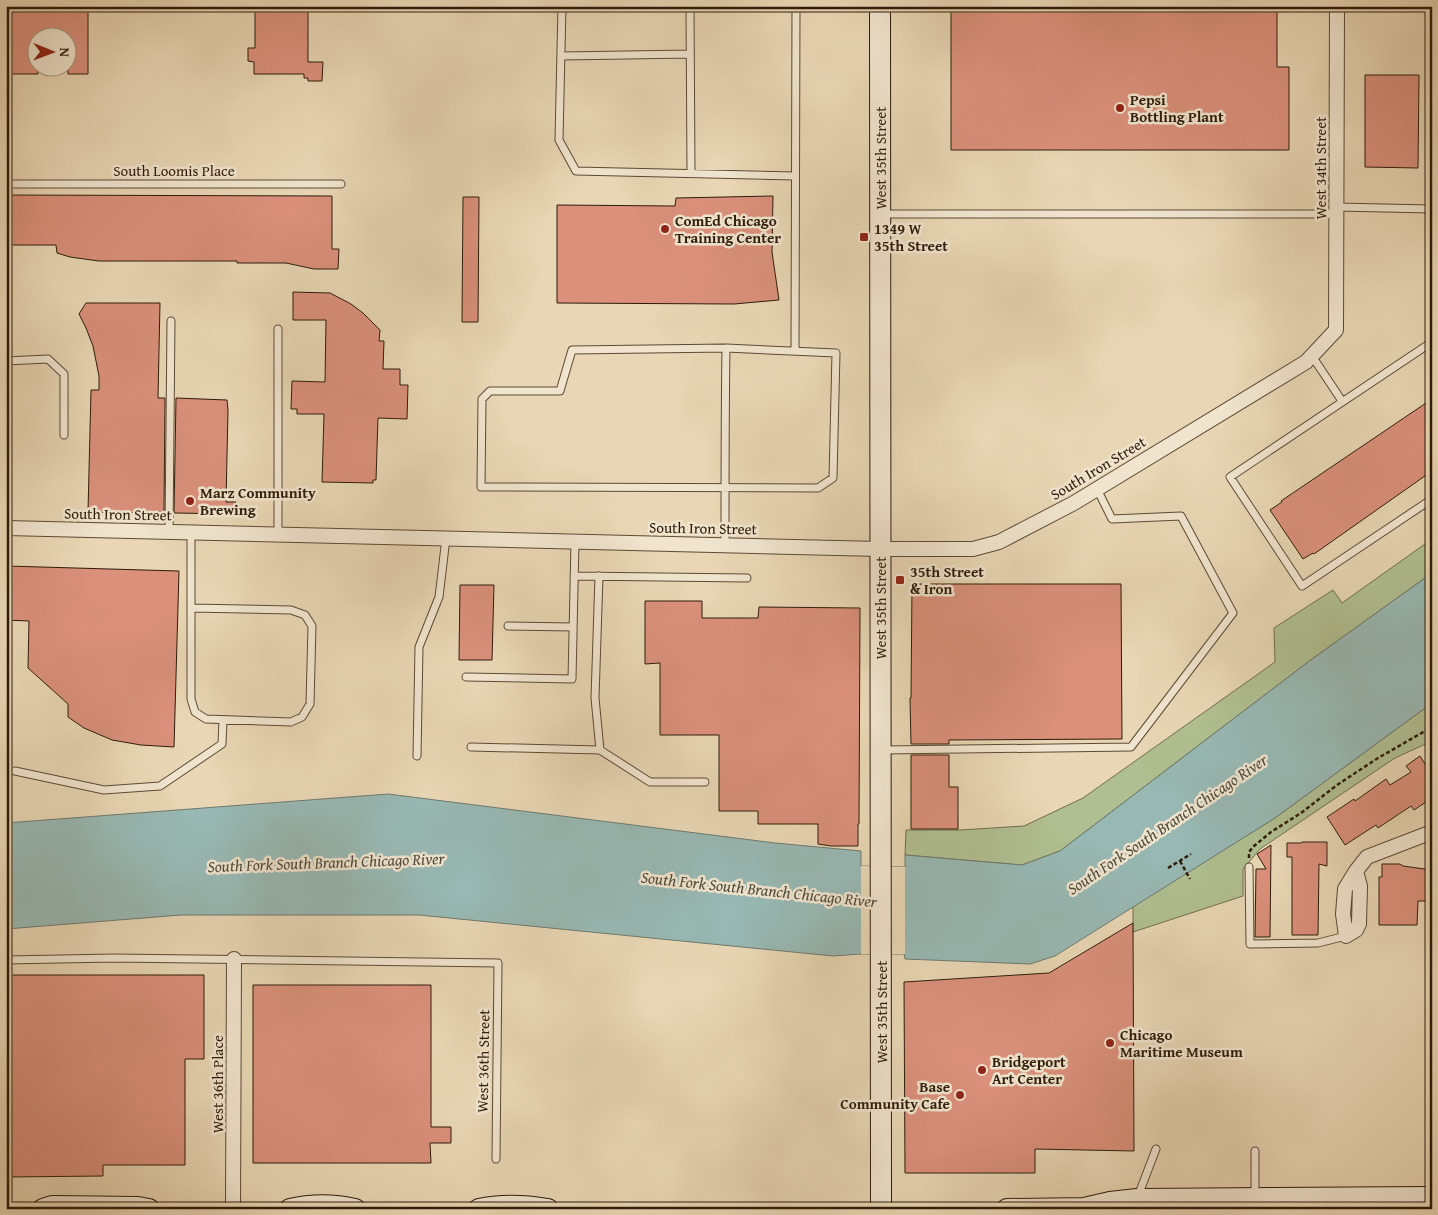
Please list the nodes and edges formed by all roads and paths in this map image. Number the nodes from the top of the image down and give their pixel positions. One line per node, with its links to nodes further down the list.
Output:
1 (562, 6): 7 (lane)
2 (690, 6): 6 (lane)
3 (796, 6): 9 (lane)
4 (880, 6): 14 (main road, West 35th Street)
5 (1337, 6): 13 (street, West 34th Street)
6 (690, 54): 7 (lane); 8 (lane)
7 (561, 56): 8 (lane)
8 (690, 173): 9 (lane)
9 (795, 176): 20 (lane)
10 (6, 184): 11 (lane, South Loomis Place)
11 (341, 184)
12 (1432, 209): 13 (lane)
13 (1336, 210): 14 (lane); 17 (street, West 34th Street)
14 (880, 214): 35 (main road, West 35th Street)
15 (171, 322): 29 (lane)
16 (278, 329): 31 (lane)
17 (1336, 330): 21 (street, South Iron Street)
18 (1432, 342): 23 (lane)
19 (726, 348): 20 (lane); 25 (lane); 25 (lane)
20 (795, 351): 25 (lane)
21 (1312, 356): 23 (lane); 26 (street, South Iron Street)
22 (6, 360): 24 (lane)
23 (1342, 401): 27 (lane)
24 (64, 436)
25 (725, 489): 34 (lane)
26 (1097, 489): 35 (street, South Iron Street); 47 (lane)
27 (1432, 499)
28 (6, 528): 29 (street, South Iron Street)
29 (169, 532): 30 (street, South Iron Street)
30 (191, 532): 31 (street, South Iron Street); 39 (lane)
31 (278, 534): 32 (street, South Iron Street)
32 (446, 538): 33 (street, South Iron Street); 48 (lane)
33 (575, 542): 34 (street, South Iron Street); 36 (lane)
34 (724, 545): 35 (street, South Iron Street)
35 (880, 549): 47 (main road, West 35th Street)
36 (574, 576): 37 (lane); 41 (lane)
37 (600, 576): 38 (lane); 46 (lane)
38 (747, 578)
39 (191, 608): 43 (lane); 43 (lane)
40 (508, 626): 41 (lane)
41 (573, 627): 42 (lane)
42 (466, 677)
43 (223, 720): 49 (lane)
44 (1432, 727): 54 (path)
45 (471, 747): 46 (lane)
46 (600, 750): 50 (lane)
47 (880, 750): 74 (main road, West 35th Street)
48 (417, 756)
49 (15, 771)
50 (705, 782)
51 (1432, 832): 57 (street)
52 (1191, 854): 53 (path)
53 (1180, 861): 55 (path); 56 (path)
54 (1250, 867): 57 (lane)
55 (1168, 868)
56 (1190, 879)
57 (1346, 936)
58 (234, 959): 59 (lane); 62 (lane, West 36th Street); 69 (street, West 36th Place)
59 (6, 960)
60 (1156, 1149): 65 (lane)
61 (1255, 1151): 63 (lane)
62 (496, 1159)
63 (1255, 1198): 64 (main road); 65 (main road)
64 (1432, 1198)
65 (1137, 1199): 66 (main road)
66 (1110, 1206): 75 (main road)
67 (44, 1209): 68 (main road)
68 (149, 1209)
69 (233, 1209)
70 (290, 1209): 71 (main road)
71 (355, 1209)
72 (479, 1209): 73 (main road)
73 (548, 1209)
74 (880, 1209)
75 (1007, 1209)

